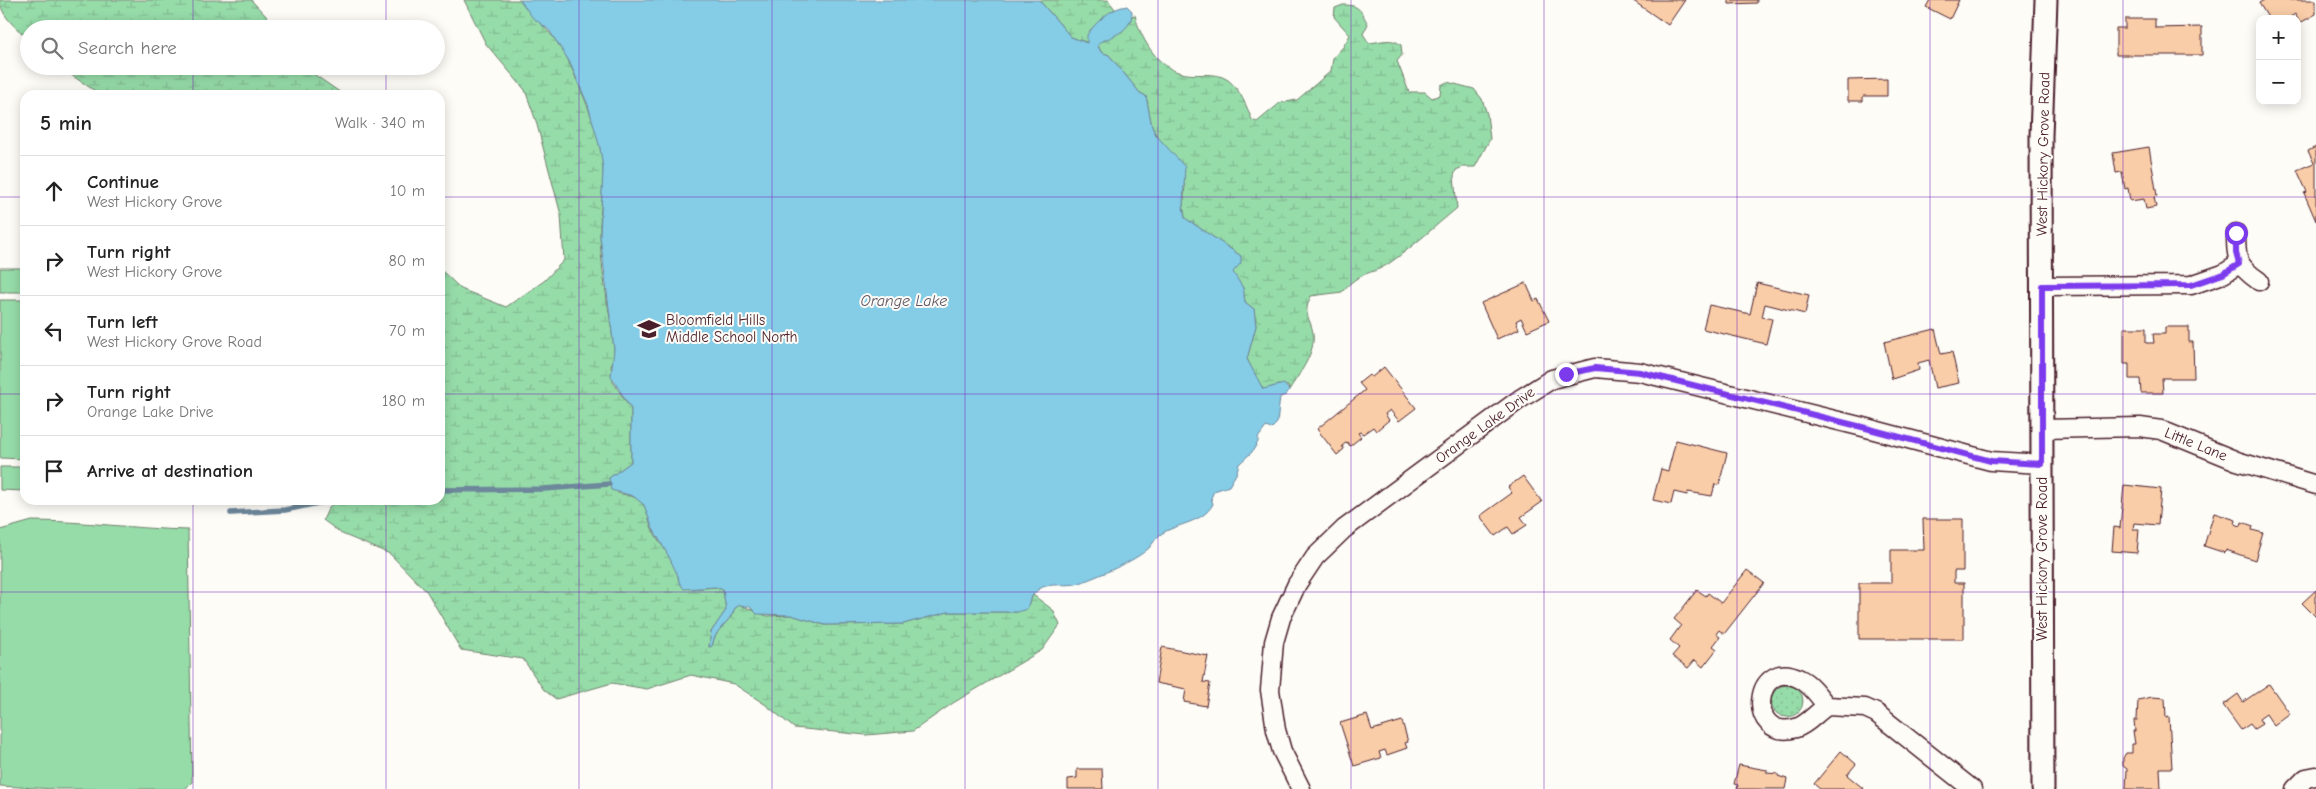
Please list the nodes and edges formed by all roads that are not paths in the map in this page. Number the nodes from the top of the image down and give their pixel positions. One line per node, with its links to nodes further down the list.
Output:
1 (2046, 0): 5 (street, West Hickory Grove Road)
2 (2236, 233): 3 (street)
3 (2239, 264): 4 (street); 5 (street)
4 (2259, 281)
5 (2042, 286): 6 (street, West Hickory Grove Road)
6 (2042, 429): 7 (street, West Hickory Grove Road); 8 (street, Little Lane)
7 (2042, 464): 11 (street, Orange Lake Drive); 13 (street, West Hickory Grove Road)
8 (2316, 485)
9 (1827, 706): 12 (street)
10 (2316, 776): 14 (street)
11 (1301, 789)
12 (1972, 789)
13 (2042, 789)
14 (2295, 789)

